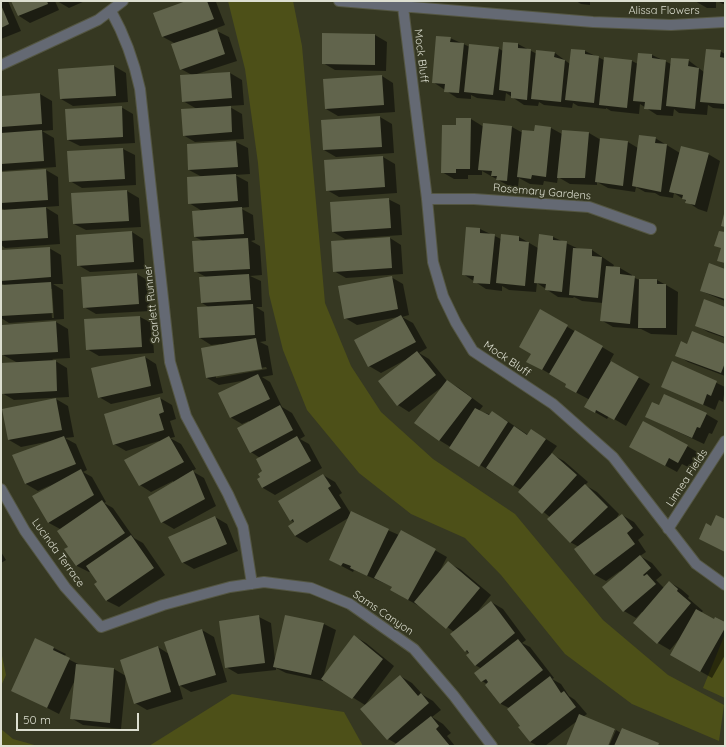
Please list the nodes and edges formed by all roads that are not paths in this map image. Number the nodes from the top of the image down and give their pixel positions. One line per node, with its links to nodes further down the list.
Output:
1 (123, 1): 4 (street)
2 (339, 1): 3 (street, Alissa Flowers)
3 (403, 7): 5 (street, Alissa Flowers); 7 (street, Mock Bluff)
4 (111, 11): 6 (street); 12 (street, Scarlett Runner)
5 (725, 22)
6 (1, 65)
7 (427, 199): 8 (street, Rosemary Gardens); 11 (street, Mock Bluff)
8 (651, 229)
9 (725, 441): 11 (street, Linnea Fields)
10 (1, 489): 14 (street, Lucinda Terrace)
11 (668, 529): 13 (street, Mock Bluff)
12 (252, 584): 14 (street, Sams Canyon); 15 (street, Sams Canyon)
13 (725, 585)
14 (101, 627)
15 (492, 746)

